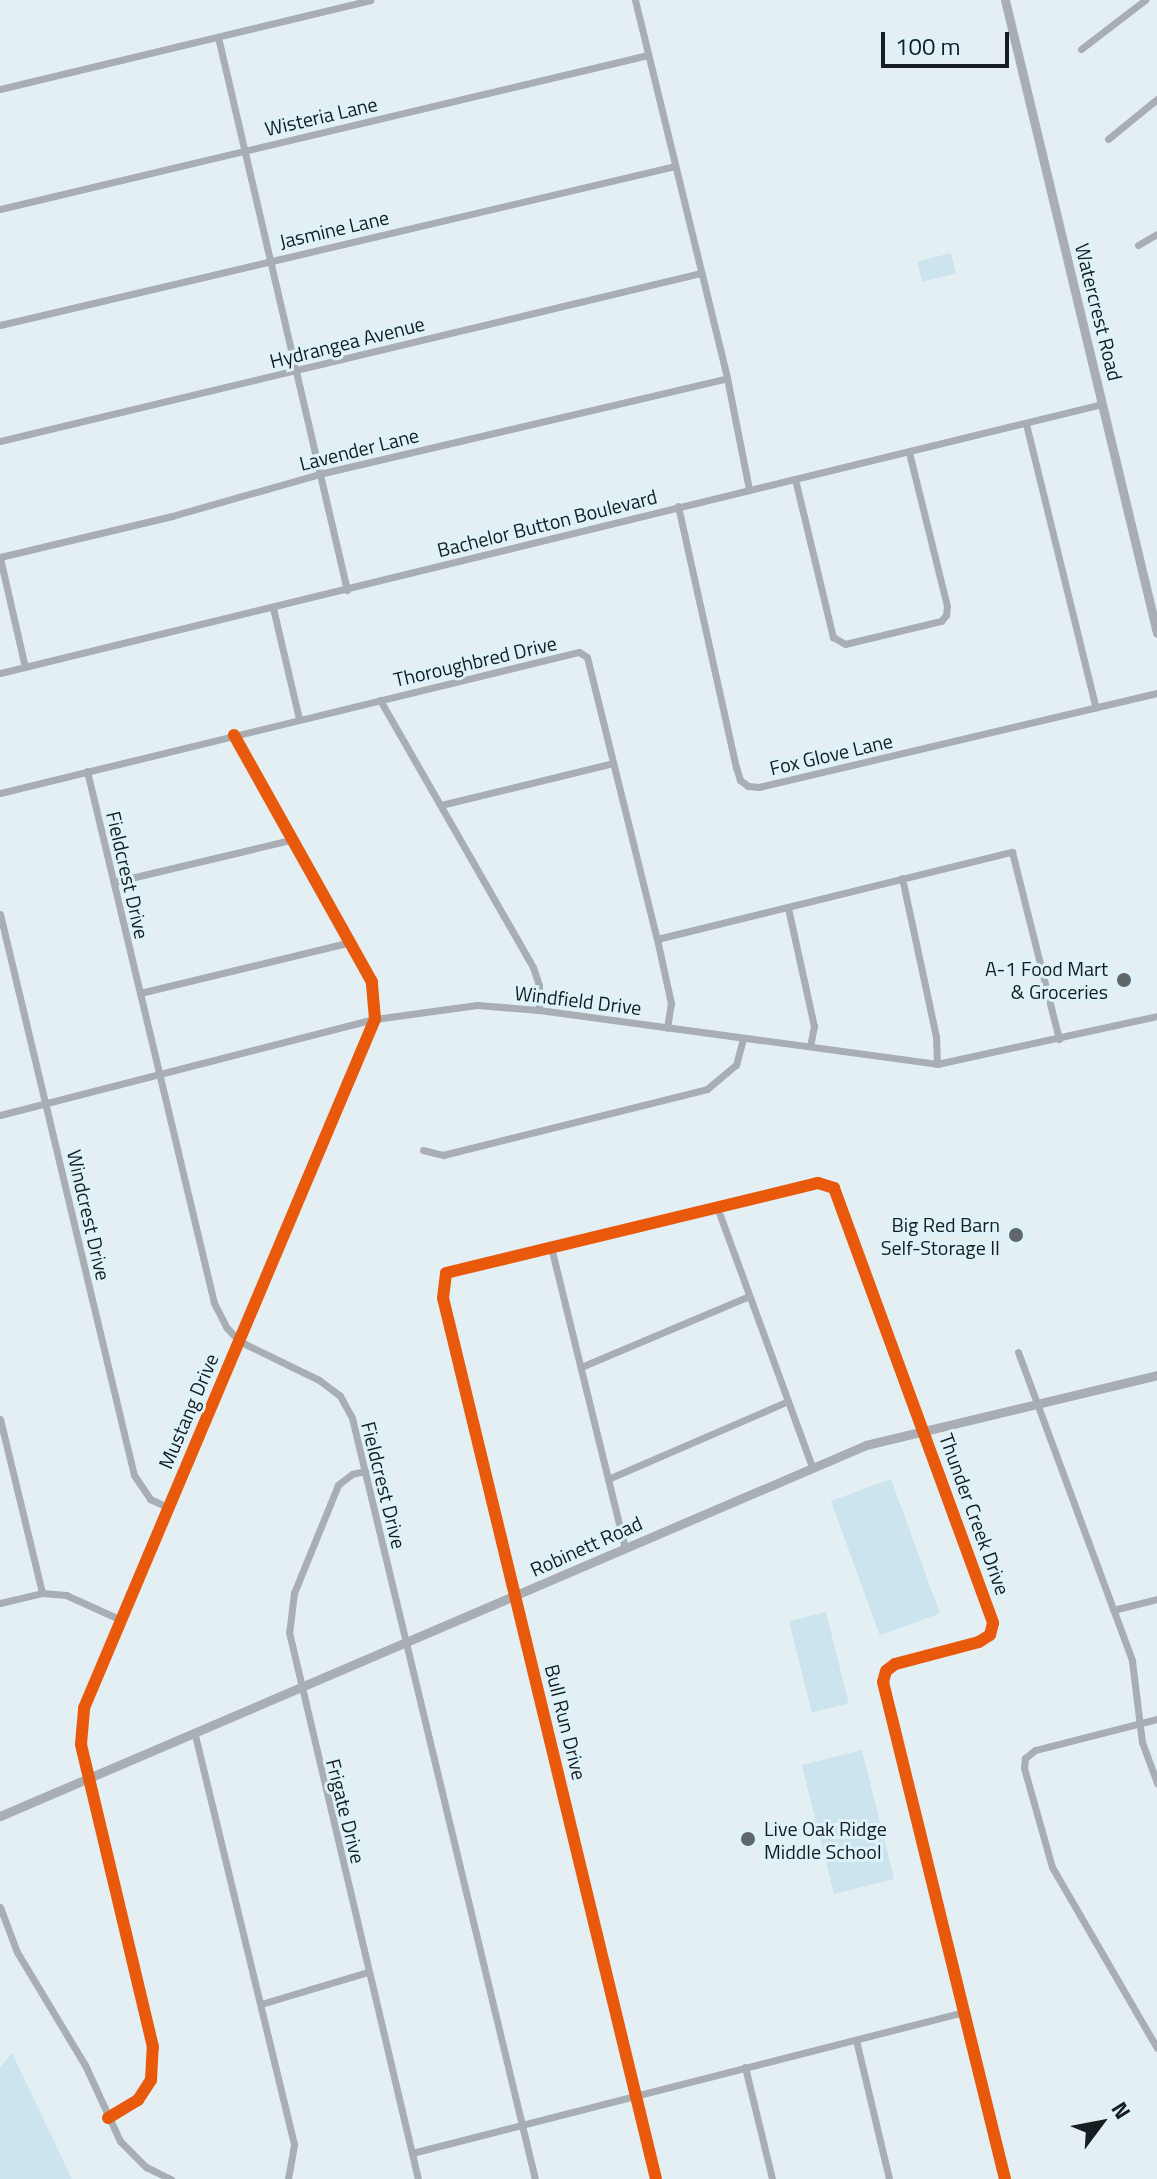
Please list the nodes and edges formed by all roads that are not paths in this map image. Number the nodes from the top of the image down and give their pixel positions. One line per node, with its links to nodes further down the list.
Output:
1 (370, 0): 5 (street)
2 (635, 0): 7 (street)
3 (1005, 0): 21 (street, Watercrest Road)
4 (1145, 0): 6 (street)
5 (218, 37): 8 (street); 11 (street)
6 (1081, 49)
7 (648, 55): 11 (street, Wisteria Lane); 12 (street)
8 (0, 89)
9 (1157, 99): 10 (street)
10 (1108, 139)
11 (243, 151): 13 (street, Wisteria Lane); 16 (street)
12 (675, 166): 16 (street, Jasmine Lane); 17 (street)
13 (0, 209)
14 (1157, 234): 15 (street)
15 (1138, 245)
16 (269, 261): 18 (street, Jasmine Lane); 19 (street)
17 (701, 273): 19 (street, Hydrangea Avenue); 20 (street)
18 (0, 325)
19 (295, 371): 23 (street, Hydrangea Avenue); 25 (street)
20 (727, 378): 25 (street, Lavender Lane); 27 (street)
21 (1102, 404): 22 (street, Bachelor Button Boulevard); 32 (street, Watercrest Road)
22 (1026, 424): 24 (street, Bachelor Button Boulevard); 37 (street)
23 (0, 441)
24 (909, 452): 26 (street, Bachelor Button Boulevard); 26 (street)
25 (319, 474): 29 (street, Lavender Lane); 30 (street)
26 (795, 479): 27 (street, Bachelor Button Boulevard)
27 (749, 489): 28 (street, Bachelor Button Boulevard)
28 (678, 506): 30 (street, Bachelor Button Boulevard); 37 (street, Fox Glove Lane)
29 (0, 557): 33 (street)
30 (347, 590): 31 (street, Bachelor Button Boulevard)
31 (273, 608): 33 (street, Bachelor Button Boulevard); 38 (street)
32 (1157, 633)
33 (25, 667): 34 (street, Bachelor Button Boulevard)
34 (0, 673)
35 (1157, 693): 37 (street, Fox Glove Lane)
36 (380, 700): 38 (street, Thoroughbred Drive); 40 (street, Thoroughbred Drive); 43 (street)
37 (1096, 708)
38 (299, 719): 39 (street, Thoroughbred Drive)
39 (234, 735): 41 (street, Thoroughbred Drive); 44 (street, Mustang Drive)
40 (613, 763): 43 (street); 49 (street, Thoroughbred Drive)
41 (87, 771): 42 (street, Thoroughbred Drive); 46 (street, Fieldcrest Drive)
42 (0, 793)
43 (441, 805): 52 (street)
44 (294, 839): 46 (street); 50 (street, Mustang Drive)
45 (902, 878): 47 (street); 57 (street); 59 (street)
46 (114, 882): 51 (street, Fieldcrest Drive)
47 (788, 908): 49 (street); 58 (street)
48 (0, 914): 61 (street, Windcrest Drive)
49 (657, 939): 55 (street, Thoroughbred Drive)
50 (351, 942): 51 (street); 54 (street, Mustang Drive)
51 (140, 993): 60 (street, Fieldcrest Drive)
52 (539, 1010): 54 (street, Windfield Drive); 55 (street, Windfield Drive)
53 (1157, 1016): 57 (street, Windfield Drive)
54 (375, 1019): 60 (street, Windfield Drive); 68 (street, Mustang Drive)
55 (667, 1028): 56 (street, Windfield Drive)
56 (743, 1038): 58 (street, Windfield Drive); 63 (street)
57 (1059, 1039): 59 (street, Windfield Drive)
58 (810, 1046): 59 (street, Windfield Drive)
59 (937, 1064)
60 (160, 1076): 61 (street, Windfield Drive); 68 (street, Fieldcrest Drive)
61 (46, 1104): 62 (street, Windfield Drive); 79 (street, Windcrest Drive)
62 (0, 1115)
63 (423, 1150)
64 (717, 1207): 65 (street, Thunder Creek Drive); 67 (street); 75 (street, Thunder Creek Drive)
65 (551, 1247): 66 (street, Thunder Creek Drive); 70 (street)
66 (446, 1273): 82 (street, Bull Run Drive)
67 (749, 1296): 70 (street); 72 (street)
68 (239, 1341): 77 (street, Fieldcrest Drive); 79 (street, Mustang Drive)
69 (1018, 1352): 73 (street)
70 (581, 1367): 78 (street)
71 (1157, 1375): 73 (street, Robinett Road)
72 (788, 1401): 76 (street); 78 (street)
73 (1036, 1402): 75 (street, Robinett Road); 85 (street)
74 (0, 1419): 81 (street)
75 (923, 1430): 76 (street, Robinett Road); 98 (street, Thunder Creek Drive)
76 (812, 1466): 80 (street, Robinett Road)
77 (365, 1471): 87 (street, Fieldcrest Drive); 88 (street, Frigate Drive)
78 (608, 1479): 80 (street)
79 (169, 1508): 86 (street, Mustang Drive)
80 (625, 1548): 82 (street, Robinett Road)
81 (42, 1593): 84 (street); 86 (street)
82 (516, 1597): 87 (street, Robinett Road); 102 (street, Bull Run Drive)
83 (1157, 1599): 85 (street)
84 (0, 1603)
85 (1113, 1610): 90 (street)
86 (121, 1620): 92 (street, Mustang Drive)
87 (407, 1644): 88 (street, Robinett Road); 104 (street, Fieldcrest Drive)
88 (300, 1689): 91 (street, Robinett Road); 96 (street, Frigate Drive)
89 (1157, 1719): 90 (street)
90 (1140, 1723): 93 (street); 100 (street)
91 (195, 1735): 92 (street, Robinett Road); 97 (street)
92 (89, 1779): 94 (street, Robinett Road); 103 (street, Mustang Drive)
93 (1157, 1783)
94 (0, 1816)
95 (0, 1907): 103 (street)
96 (368, 1972): 97 (street); 105 (street, Frigate Drive)
97 (261, 2004): 107 (street)
98 (964, 2012): 99 (street); 113 (street, Thunder Creek Drive)
99 (856, 2040): 101 (street); 112 (street)
100 (1157, 2048)
101 (745, 2067): 102 (street); 111 (street)
102 (636, 2095): 104 (street); 110 (street, Bull Run Drive)
103 (108, 2118): 106 (street)
104 (521, 2124): 105 (street); 109 (street, Fieldcrest Drive)
105 (412, 2153): 108 (street, Frigate Drive)
106 (171, 2179)
107 (288, 2179)
108 (418, 2179)
109 (535, 2179)
110 (656, 2179)
111 (772, 2179)
112 (889, 2179)
113 (1005, 2179)

